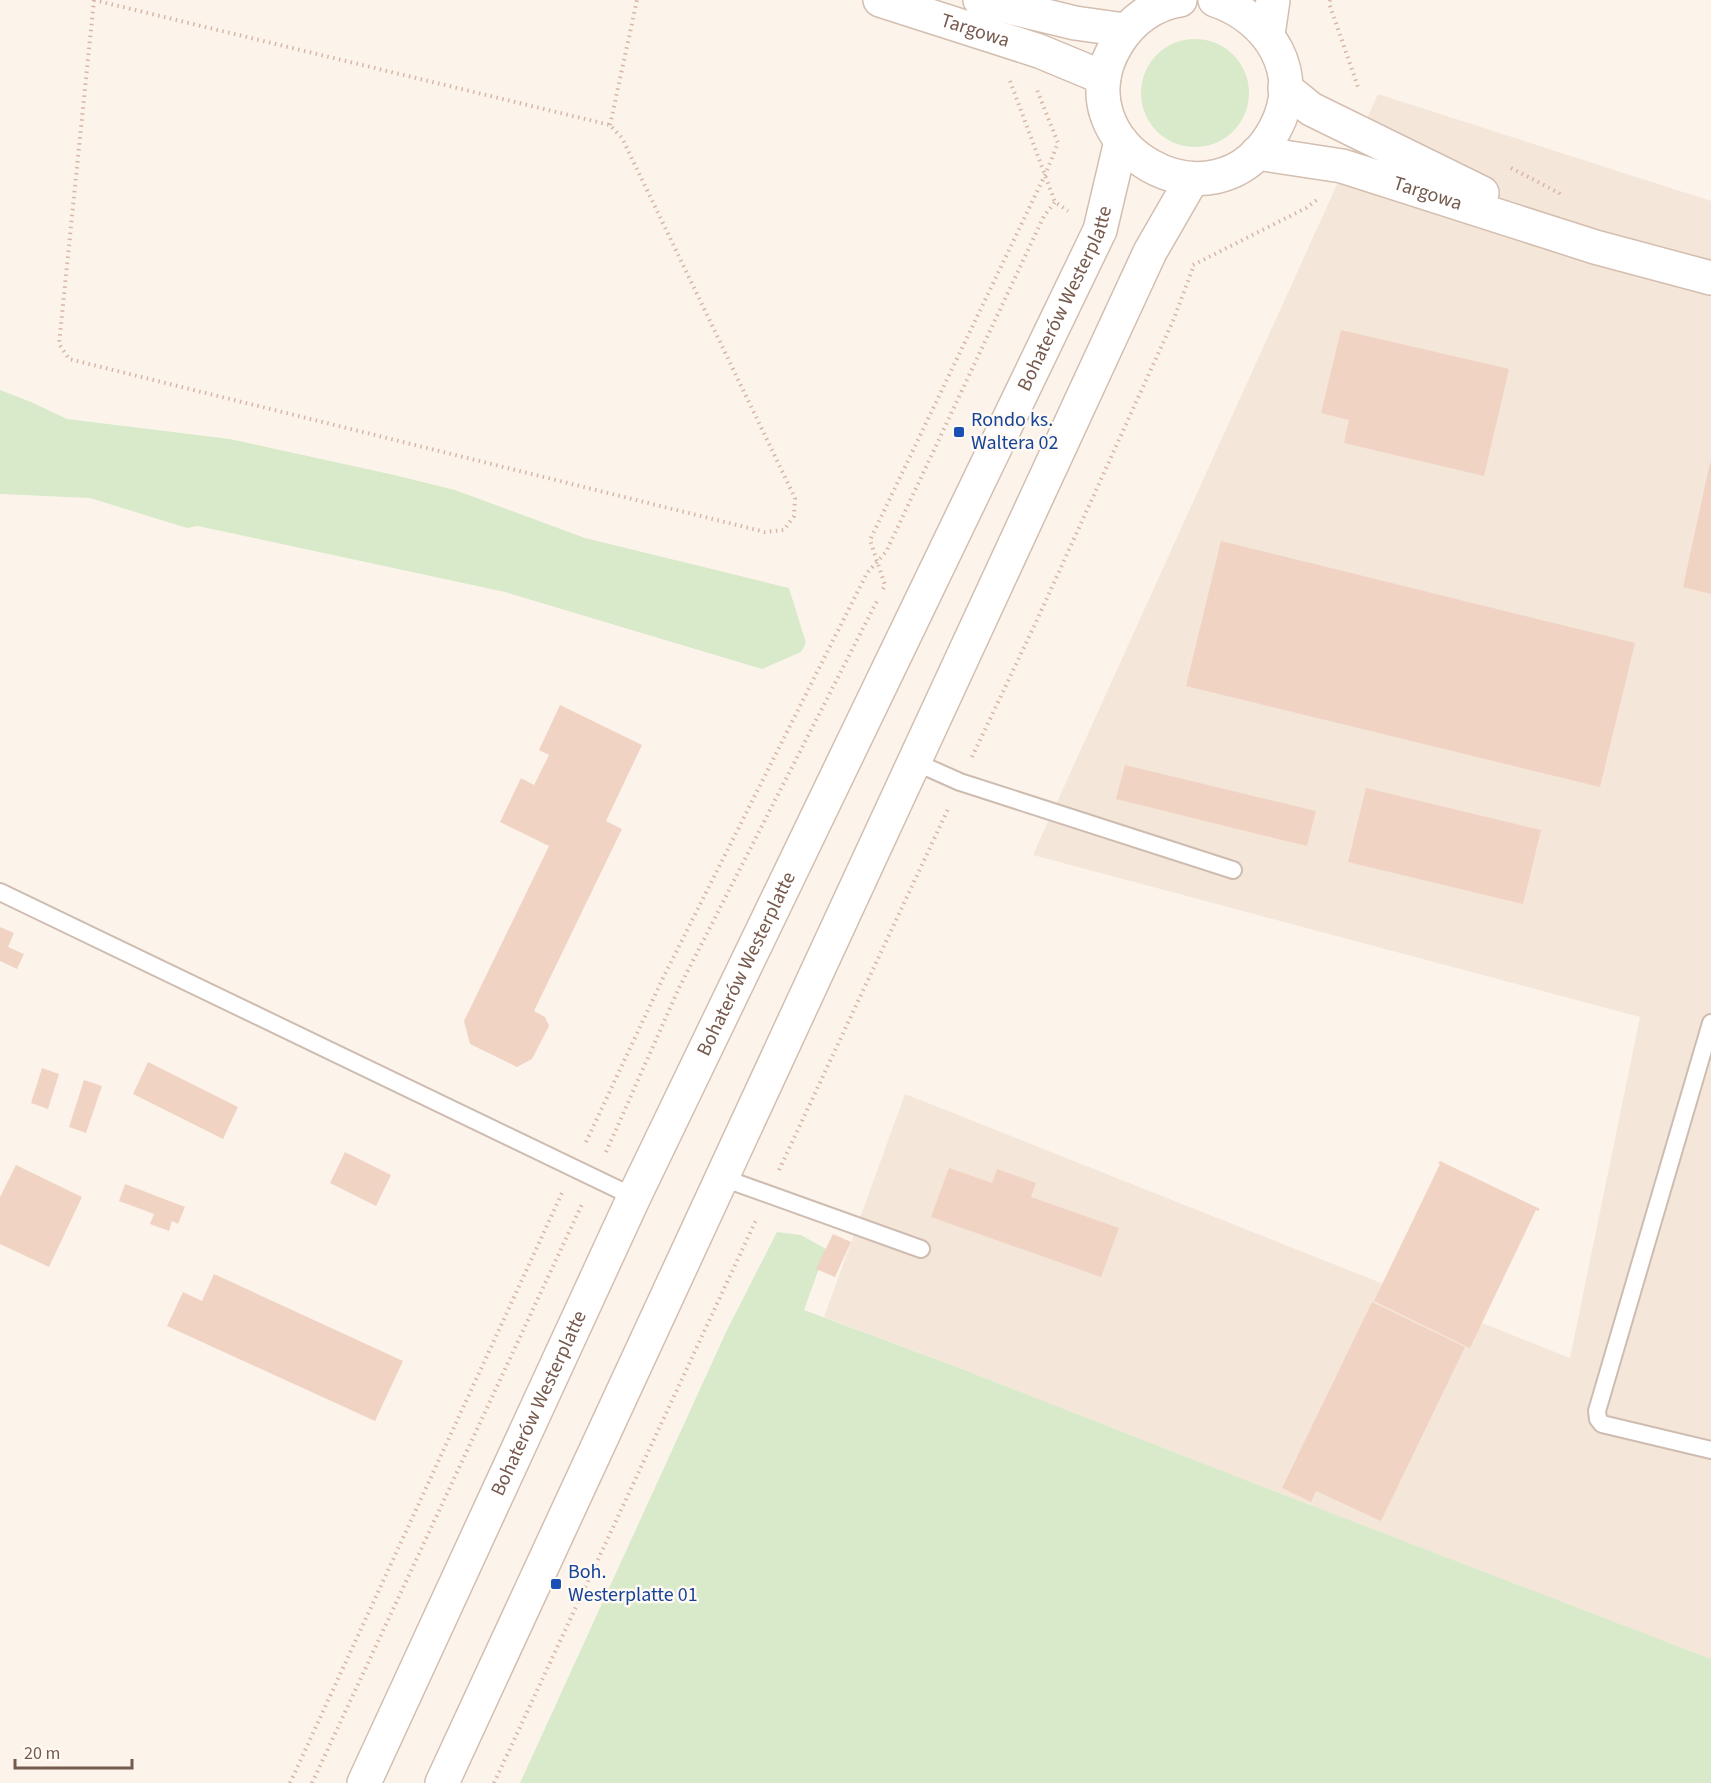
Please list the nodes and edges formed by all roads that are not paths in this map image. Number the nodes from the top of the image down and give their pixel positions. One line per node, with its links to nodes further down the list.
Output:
1 (880, 0): 8 (main road, Targowa)
2 (980, 0): 6 (main road, Targowa)
3 (1180, 0): 6 (main road)
4 (1215, 0): 7 (main road)
5 (1273, 0): 7 (main road)
6 (1125, 30): 8 (main road)
7 (1268, 35): 9 (main road)
8 (1104, 78): 10 (main road)
9 (1285, 88): 11 (main road); 13 (main road, Targowa)
10 (1121, 141): 12 (main road); 21 (main road, Bohaterów Westerplatte)
11 (1257, 153): 12 (main road); 13 (main road, Targowa)
12 (1192, 179): 15 (main road)
13 (1595, 247): 14 (main road, Targowa)
14 (1711, 278)
15 (915, 762): 16 (lane); 20 (main road)
16 (1233, 870)
17 (0, 892): 21 (lane)
18 (1711, 1023): 19 (lane)
19 (1706, 1056): 23 (lane)
20 (723, 1178): 22 (lane); 25 (main road)
21 (634, 1197): 24 (main road, Bohaterów Westerplatte)
22 (921, 1249)
23 (1711, 1450)
24 (364, 1783)
25 (442, 1783)

